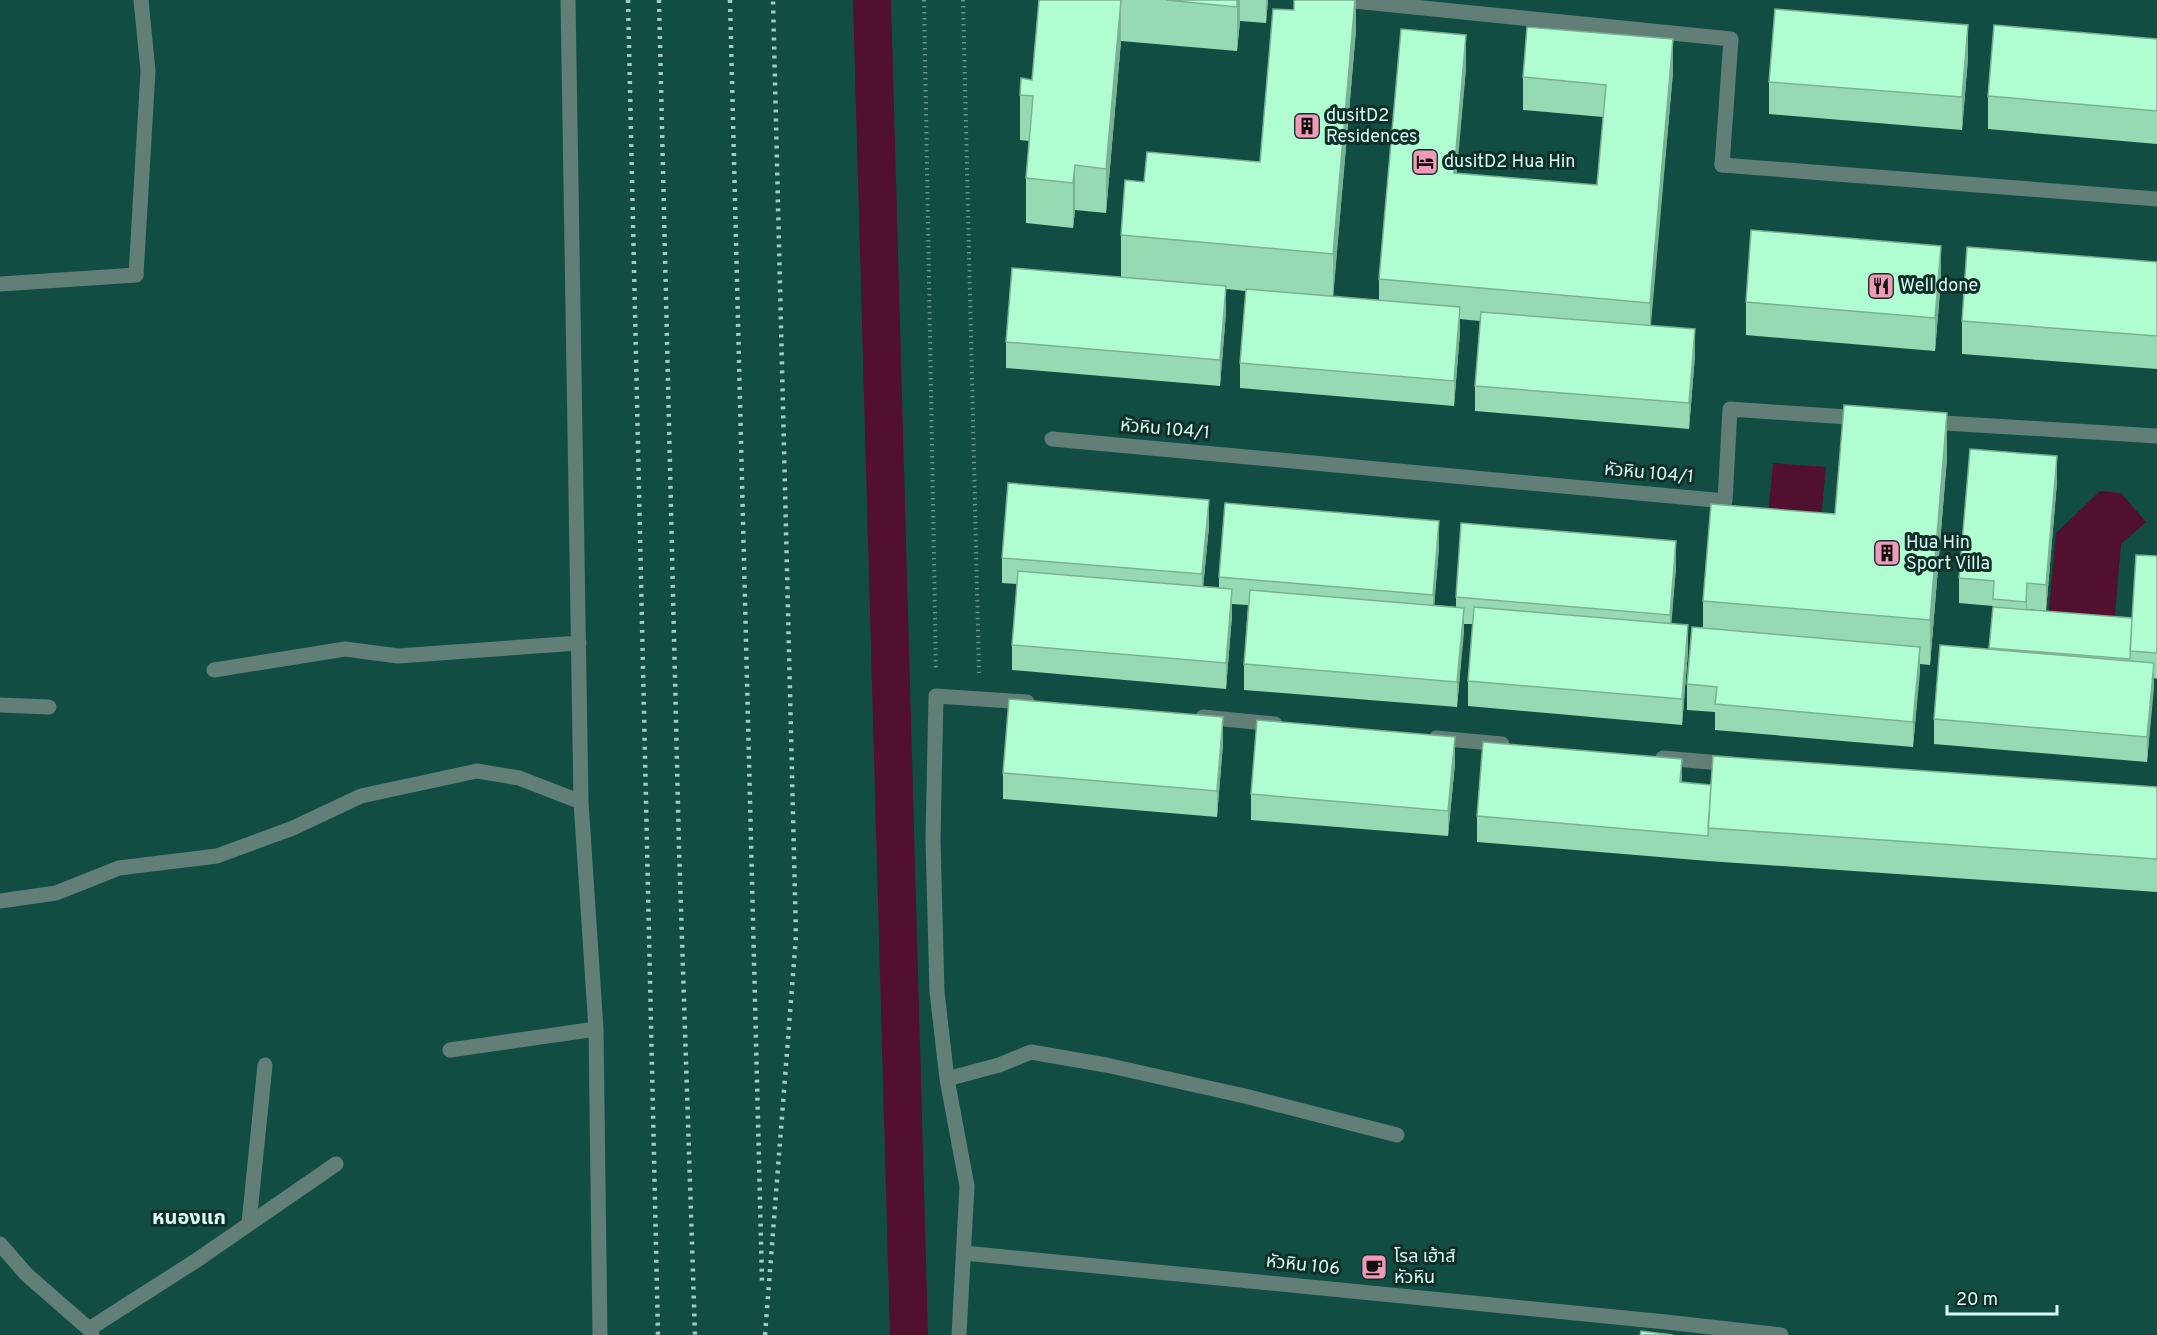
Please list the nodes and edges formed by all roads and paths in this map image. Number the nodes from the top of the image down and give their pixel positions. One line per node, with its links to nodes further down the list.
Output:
1 (141, 0): 7 (street)
2 (568, 0): 12 (street)
3 (924, 0): 14 (path)
4 (963, 0): 15 (path)
5 (1344, 0): 6 (street)
6 (2157, 199)
7 (0, 284)
8 (1873, 418): 11 (street, หัวหิน 104/1)
9 (1908, 420): 10 (street)
10 (2157, 436)
11 (1052, 439)
12 (579, 643): 13 (street); 25 (street)
13 (214, 669)
14 (936, 696): 15 (street); 30 (street)
15 (980, 697): 16 (street)
16 (1039, 703)
17 (0, 705): 18 (street)
18 (49, 708)
19 (1192, 716): 20 (street)
20 (1286, 725)
21 (1416, 736): 22 (street)
22 (1522, 746)
23 (1652, 757): 24 (street)
24 (1746, 765)
25 (581, 802): 26 (street); 27 (street)
26 (0, 901)
27 (596, 1029): 28 (street); 37 (street)
28 (450, 1050)
29 (266, 1065): 33 (street)
30 (947, 1079): 31 (street); 35 (street)
31 (1397, 1135)
32 (336, 1164): 33 (street)
33 (249, 1223): 36 (street)
34 (0, 1244): 36 (street)
35 (964, 1252): 38 (street); 39 (street, หัวหิน 106)
36 (90, 1332)
37 (600, 1335)
38 (959, 1335)
39 (1780, 1335)

